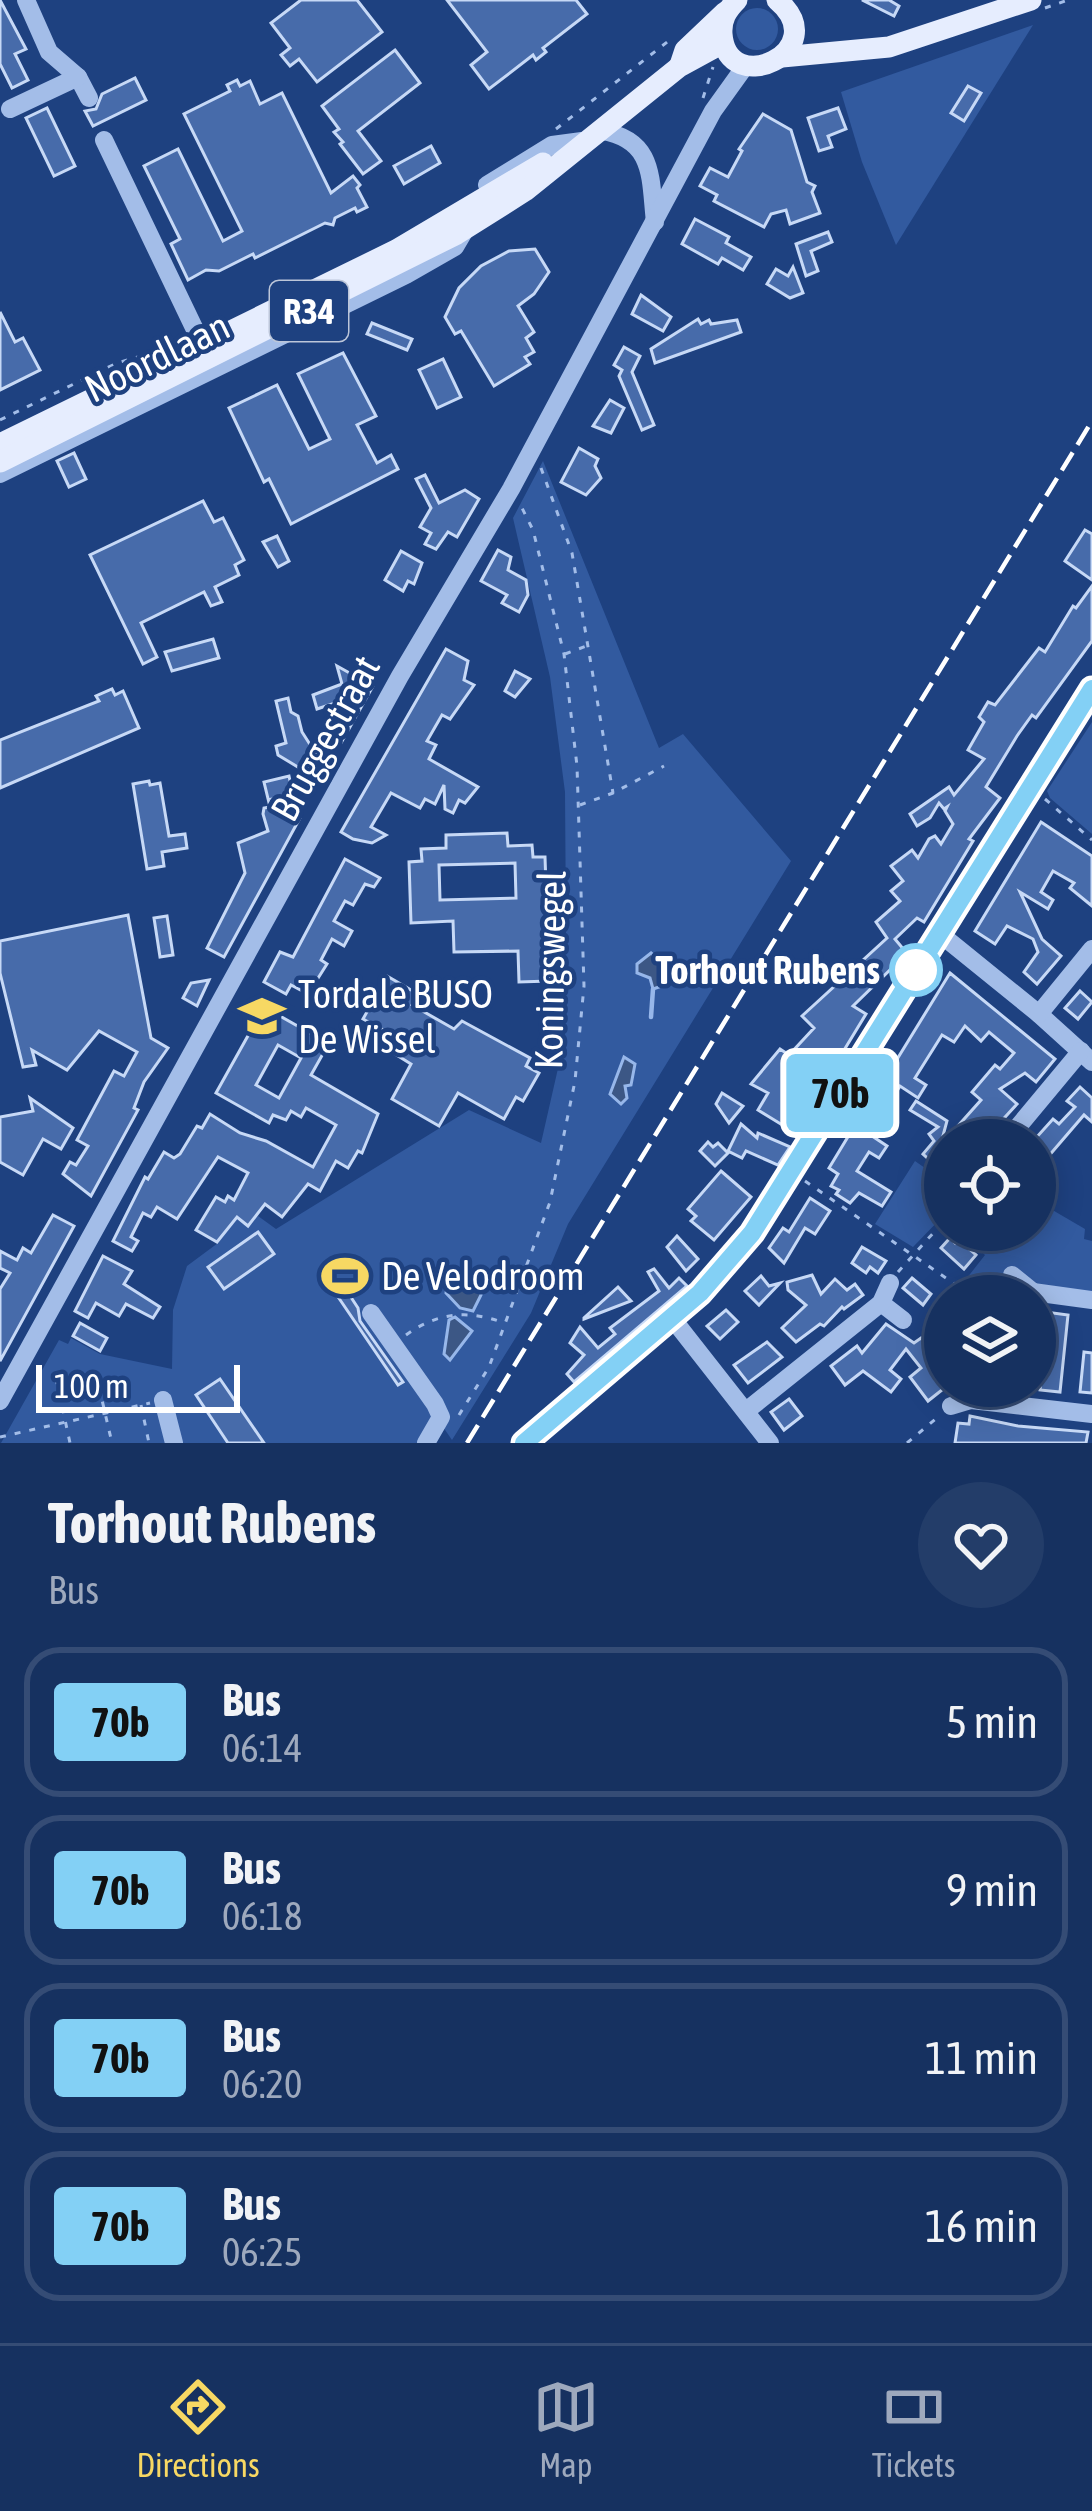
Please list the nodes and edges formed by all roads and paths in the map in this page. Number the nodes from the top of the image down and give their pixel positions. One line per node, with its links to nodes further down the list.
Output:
1 (26, 0): 10 (street)
2 (1031, 0): 6 (main road, Noordlaan)
3 (731, 6): 7 (main road); 9 (main road, Noordlaan / R34)
4 (784, 6): 6 (main road); 8 (main road)
5 (680, 32): 13 (path)
6 (842, 51): 8 (main road, Noordlaan)
7 (733, 54): 8 (main road, Noordlaan); 9 (main road, Noordlaan / R34); 16 (street, Bruggestraat)
8 (782, 57)
9 (679, 67): 14 (main road, Noordlaan / R34)
10 (78, 77): 11 (street); 12 (street)
11 (89, 98)
12 (10, 109)
13 (548, 136)
14 (592, 136): 16 (street); 17 (main road, Noordlaan / R34); 18 (street, Noordlaan); 20 (main road, Noordlaan / R34)
15 (104, 140): 18 (street)
16 (655, 222): 23 (street, Bruggestraat)
17 (465, 230): 24 (main road, Noordlaan / R34); 25 (street, Noordlaan)
18 (198, 336): 20 (street, Noordlaan)
19 (148, 357): 21 (path)
20 (176, 358): 22 (main road, Noordlaan / R34)
21 (0, 420)
22 (0, 444)
23 (533, 448): 26 (street, Bruggestraat); 27 (path)
24 (0, 462)
25 (0, 474)
26 (511, 489): 28 (path, Koningswegel); 56 (street, Bruggestraat)
27 (589, 645): 28 (path); 31 (path)
28 (564, 654): 33 (path, Koningswegel)
29 (1092, 689): 35 (street)
30 (664, 766): 31 (path)
31 (613, 793): 33 (path)
32 (1040, 796): 34 (path)
33 (578, 805): 51 (path, Koningswegel)
34 (1092, 840)
35 (939, 933): 37 (street); 49 (street)
36 (1092, 949): 37 (street)
37 (1039, 1014): 38 (street)
38 (1086, 1057): 39 (street)
39 (1027, 1119)
40 (803, 1180): 42 (path)
41 (924, 1242): 42 (path)
42 (914, 1252): 43 (path); 44 (path)
43 (944, 1275)
44 (890, 1283): 47 (street)
45 (1056, 1296): 46 (street)
46 (1092, 1300)
47 (881, 1304): 50 (street); 60 (street)
48 (371, 1313): 65 (street)
49 (672, 1318): 60 (street); 72 (street)
50 (903, 1320)
51 (505, 1324): 52 (path); 65 (path, Koningswegel)
52 (404, 1336)
53 (56, 1378): 63 (path)
54 (99, 1387): 61 (path)
55 (164, 1400): 57 (path); 71 (street)
56 (0, 1401)
57 (142, 1405): 61 (path); 70 (path)
58 (950, 1407): 74 (path)
59 (1050, 1407): 62 (street)
60 (746, 1411): 73 (street)
61 (105, 1413): 63 (path); 69 (path)
62 (1092, 1414)
63 (66, 1423): 64 (path); 68 (path)
64 (20, 1433): 66 (path); 67 (path)
65 (432, 1434)
66 (0, 1437)
67 (21, 1443)
68 (70, 1443)
69 (112, 1443)
70 (149, 1443)
71 (174, 1443)
72 (524, 1443)
73 (770, 1443)
74 (907, 1443)

